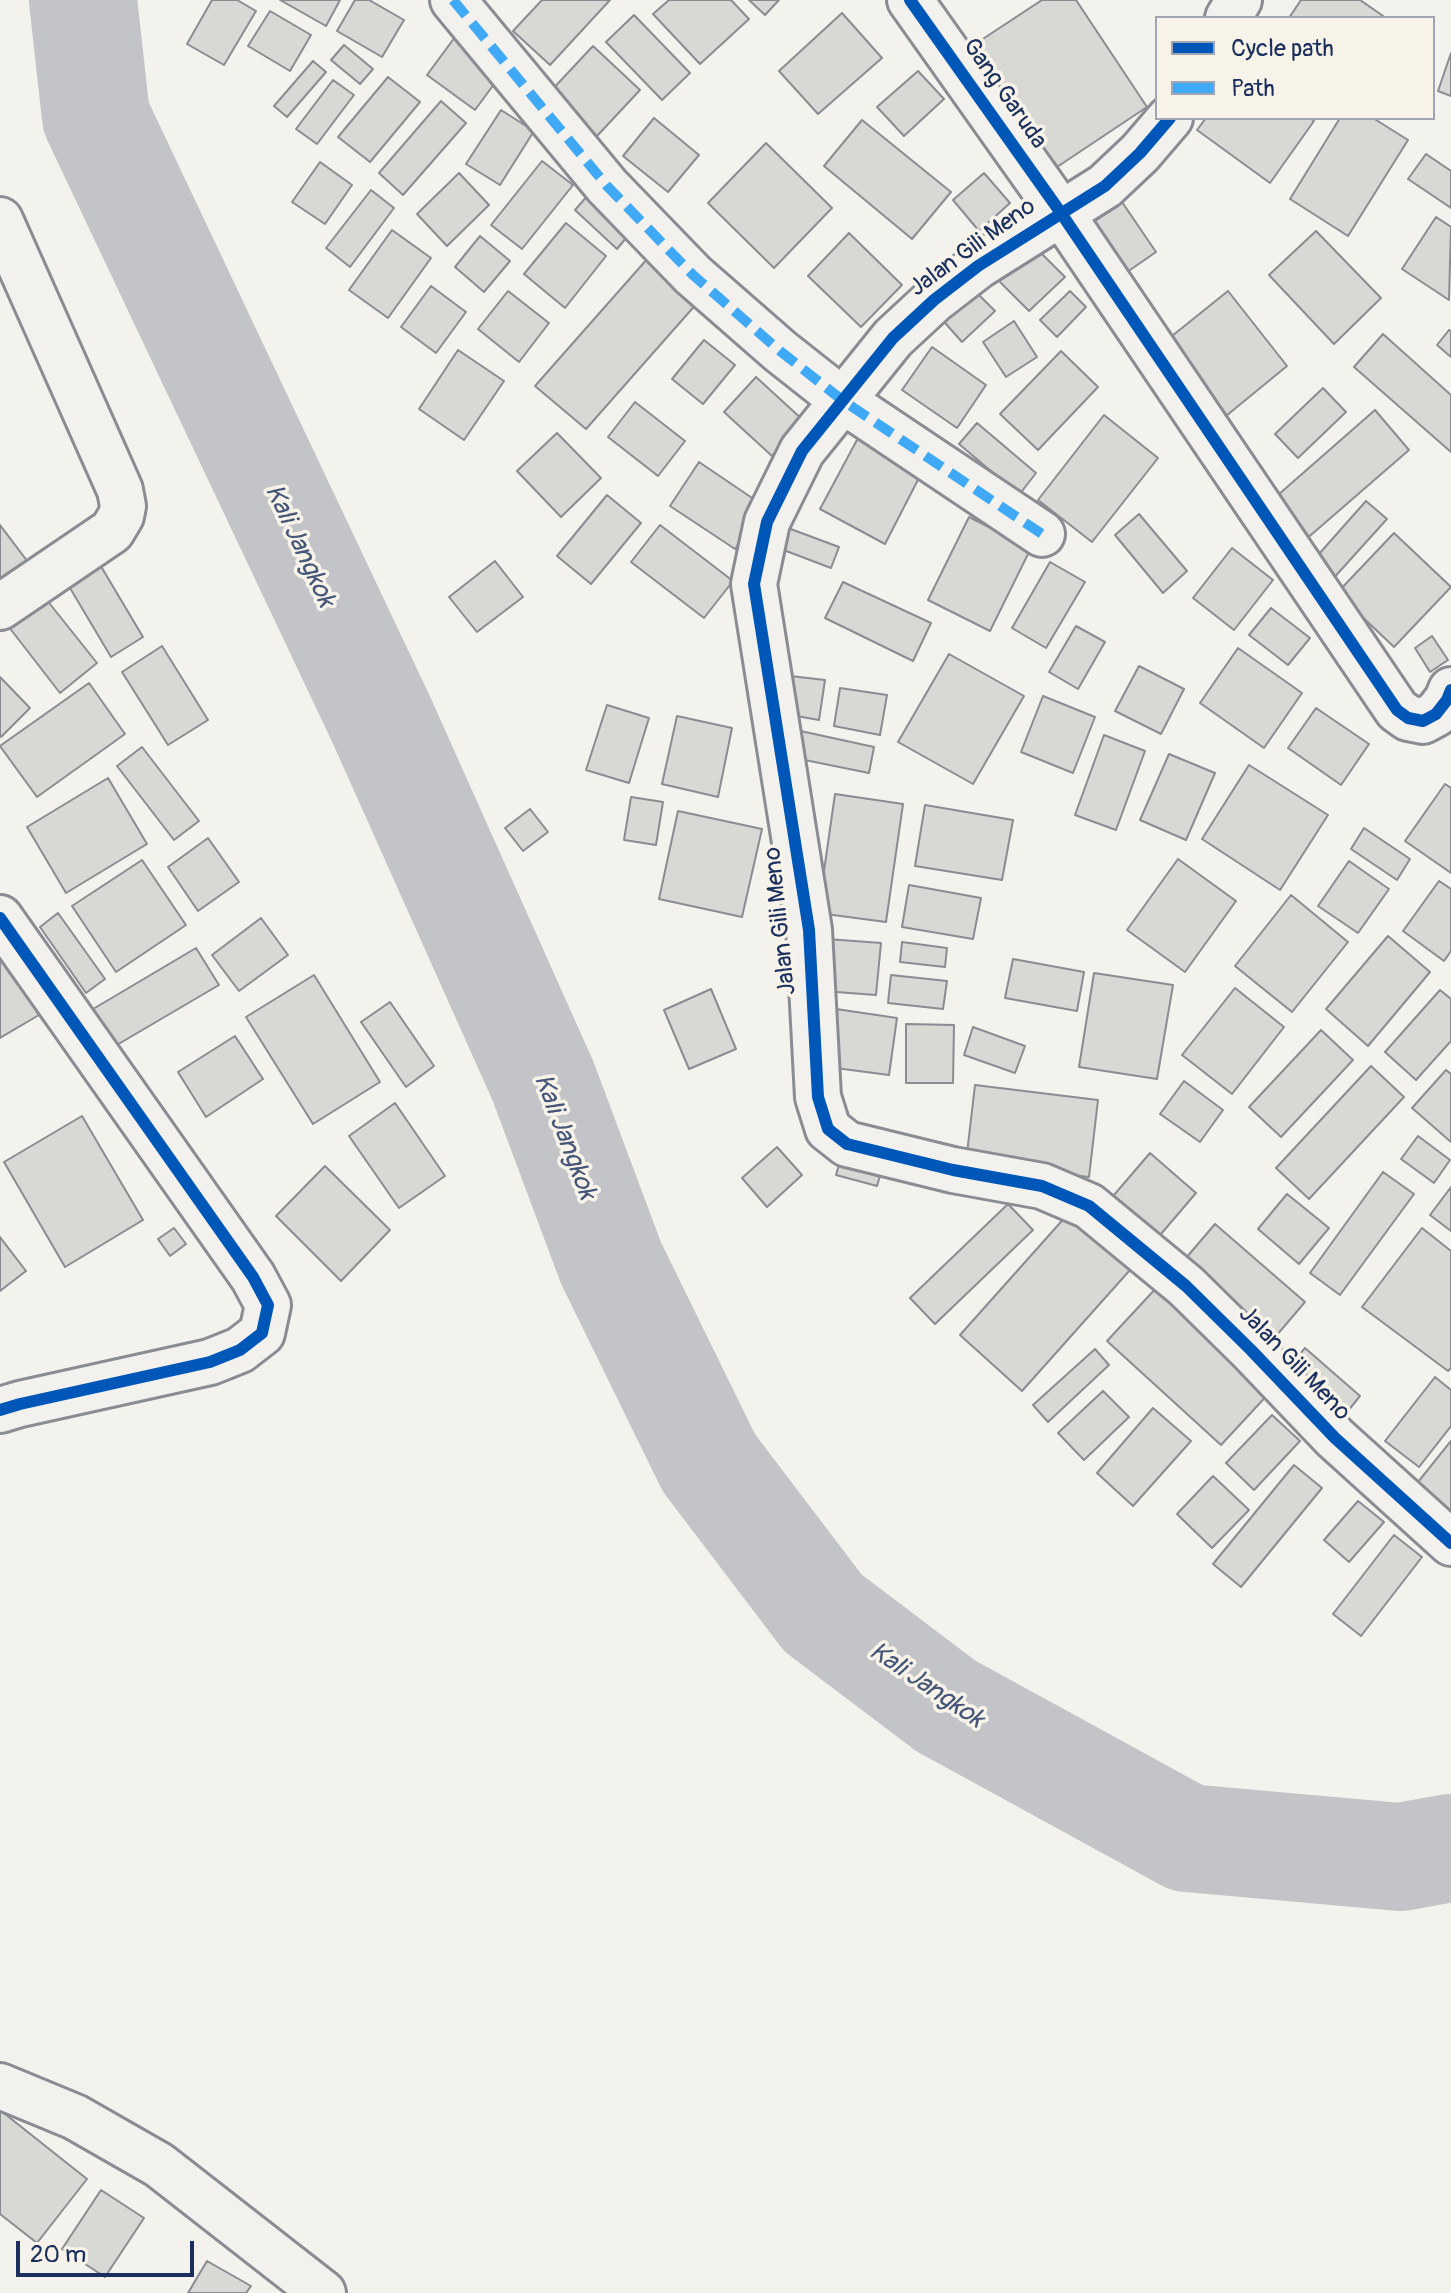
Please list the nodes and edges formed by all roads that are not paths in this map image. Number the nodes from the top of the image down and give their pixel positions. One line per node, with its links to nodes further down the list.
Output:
1 (453, 0): 6 (street)
2 (910, 0): 4 (street, Gang Garuda)
3 (1168, 120): 4 (street, Jalan Gili Meno)
4 (1061, 213): 6 (street, Jalan Gili Meno); 9 (street, Gang Garuda)
5 (0, 220): 8 (street)
6 (842, 400): 7 (street); 12 (street, Jalan Gili Meno)
7 (1042, 534)
8 (0, 607)
9 (1451, 690)
10 (0, 918): 11 (street)
11 (0, 1410)
12 (1451, 1543)
13 (0, 2086): 14 (street)
14 (323, 2293)

